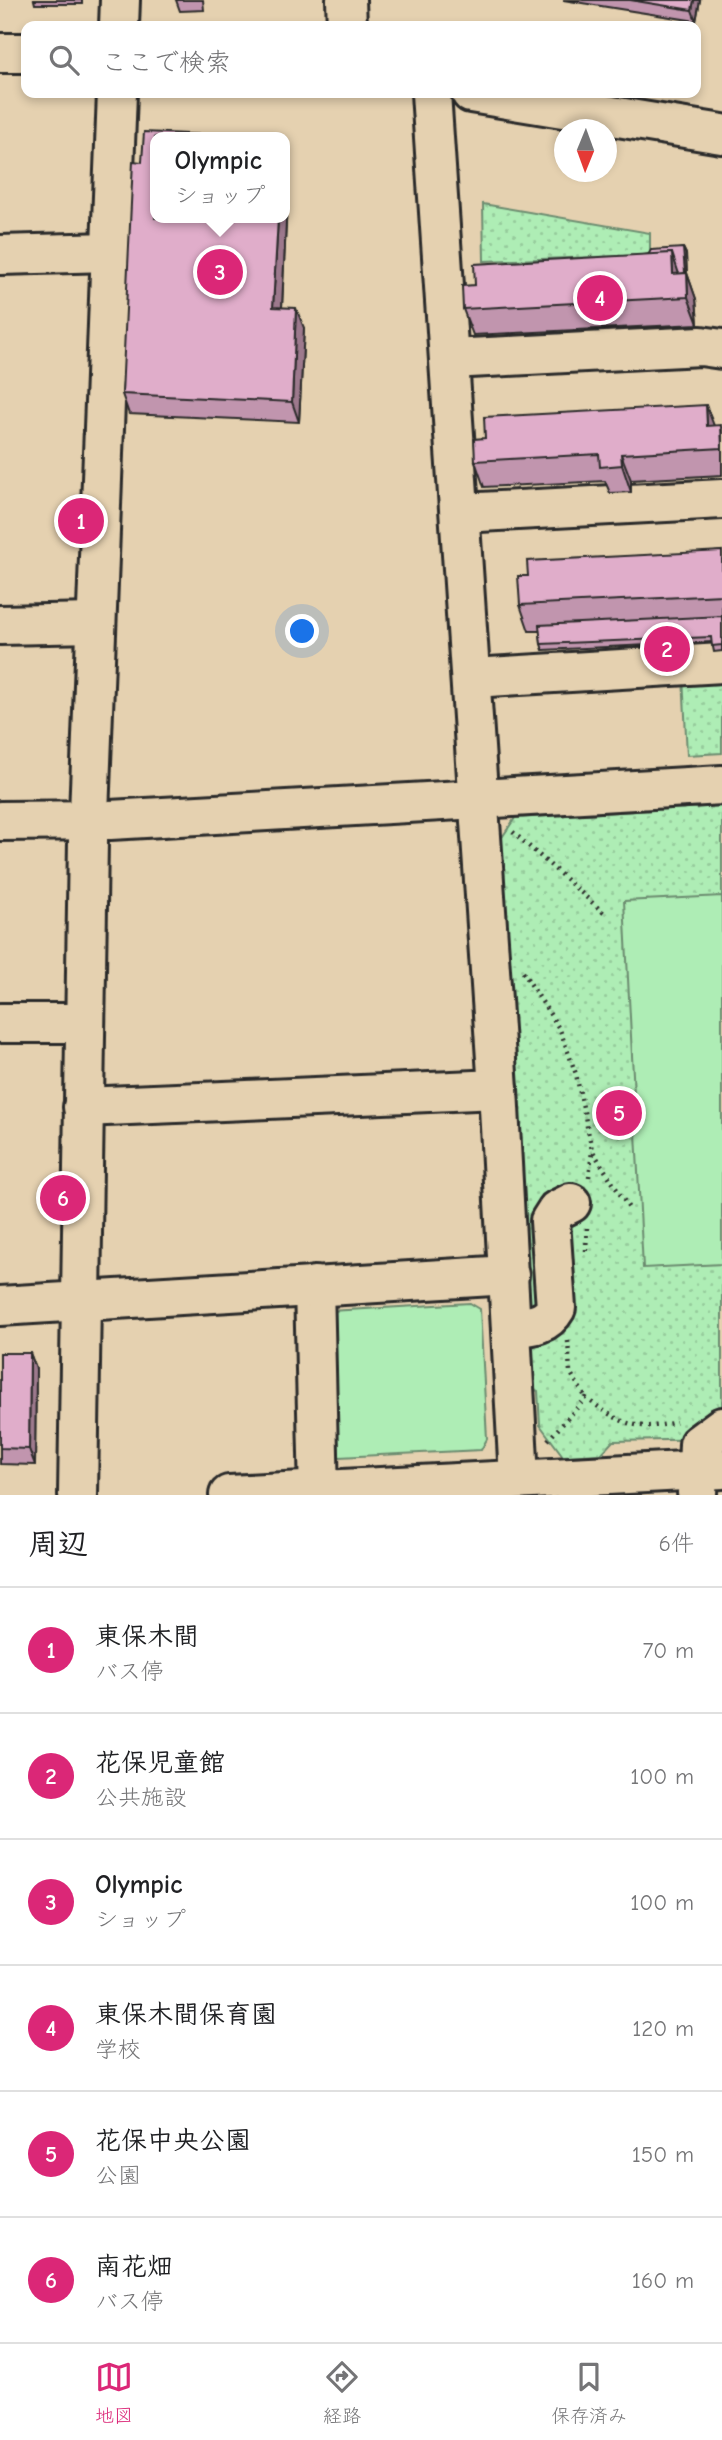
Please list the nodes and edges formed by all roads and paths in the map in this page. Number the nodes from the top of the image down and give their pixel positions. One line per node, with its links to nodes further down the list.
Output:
1 (120, 0): 3 (street)
2 (346, 0): 4 (street)
3 (119, 21)
4 (346, 21)
5 (0, 53): 6 (street)
6 (21, 53)
7 (117, 98): 11 (street)
8 (431, 98): 14 (street)
9 (502, 98): 10 (street)
10 (722, 134)
11 (110, 252): 12 (street); 17 (street)
12 (0, 255)
13 (722, 349): 14 (street)
14 (450, 359): 16 (street)
15 (722, 499): 16 (street)
16 (461, 513): 20 (street)
17 (95, 623): 18 (street); 23 (street)
18 (0, 625)
19 (722, 663): 20 (street)
20 (472, 678): 22 (street)
21 (722, 785): 22 (street)
22 (479, 799): 23 (street); 30 (street)
23 (89, 820): 24 (street); 29 (street)
24 (0, 821)
25 (509, 828): 26 (path)
26 (605, 914)
27 (512, 969): 33 (path)
28 (0, 1023): 29 (street)
29 (85, 1023): 31 (street)
30 (498, 1089): 31 (street); 34 (street)
31 (83, 1107): 36 (street)
32 (571, 1203): 38 (street)
33 (630, 1210)
34 (509, 1275): 35 (street); 38 (street)
35 (314, 1286): 36 (street); 45 (street)
36 (81, 1302): 37 (street); 46 (street)
37 (0, 1306)
38 (511, 1328): 43 (street)
39 (679, 1422): 41 (path)
40 (722, 1427): 42 (street)
41 (544, 1444)
42 (706, 1478): 44 (street)
43 (497, 1485): 44 (street); 45 (street)
44 (613, 1485)
45 (319, 1493): 47 (street)
46 (78, 1495)
47 (229, 1495)

